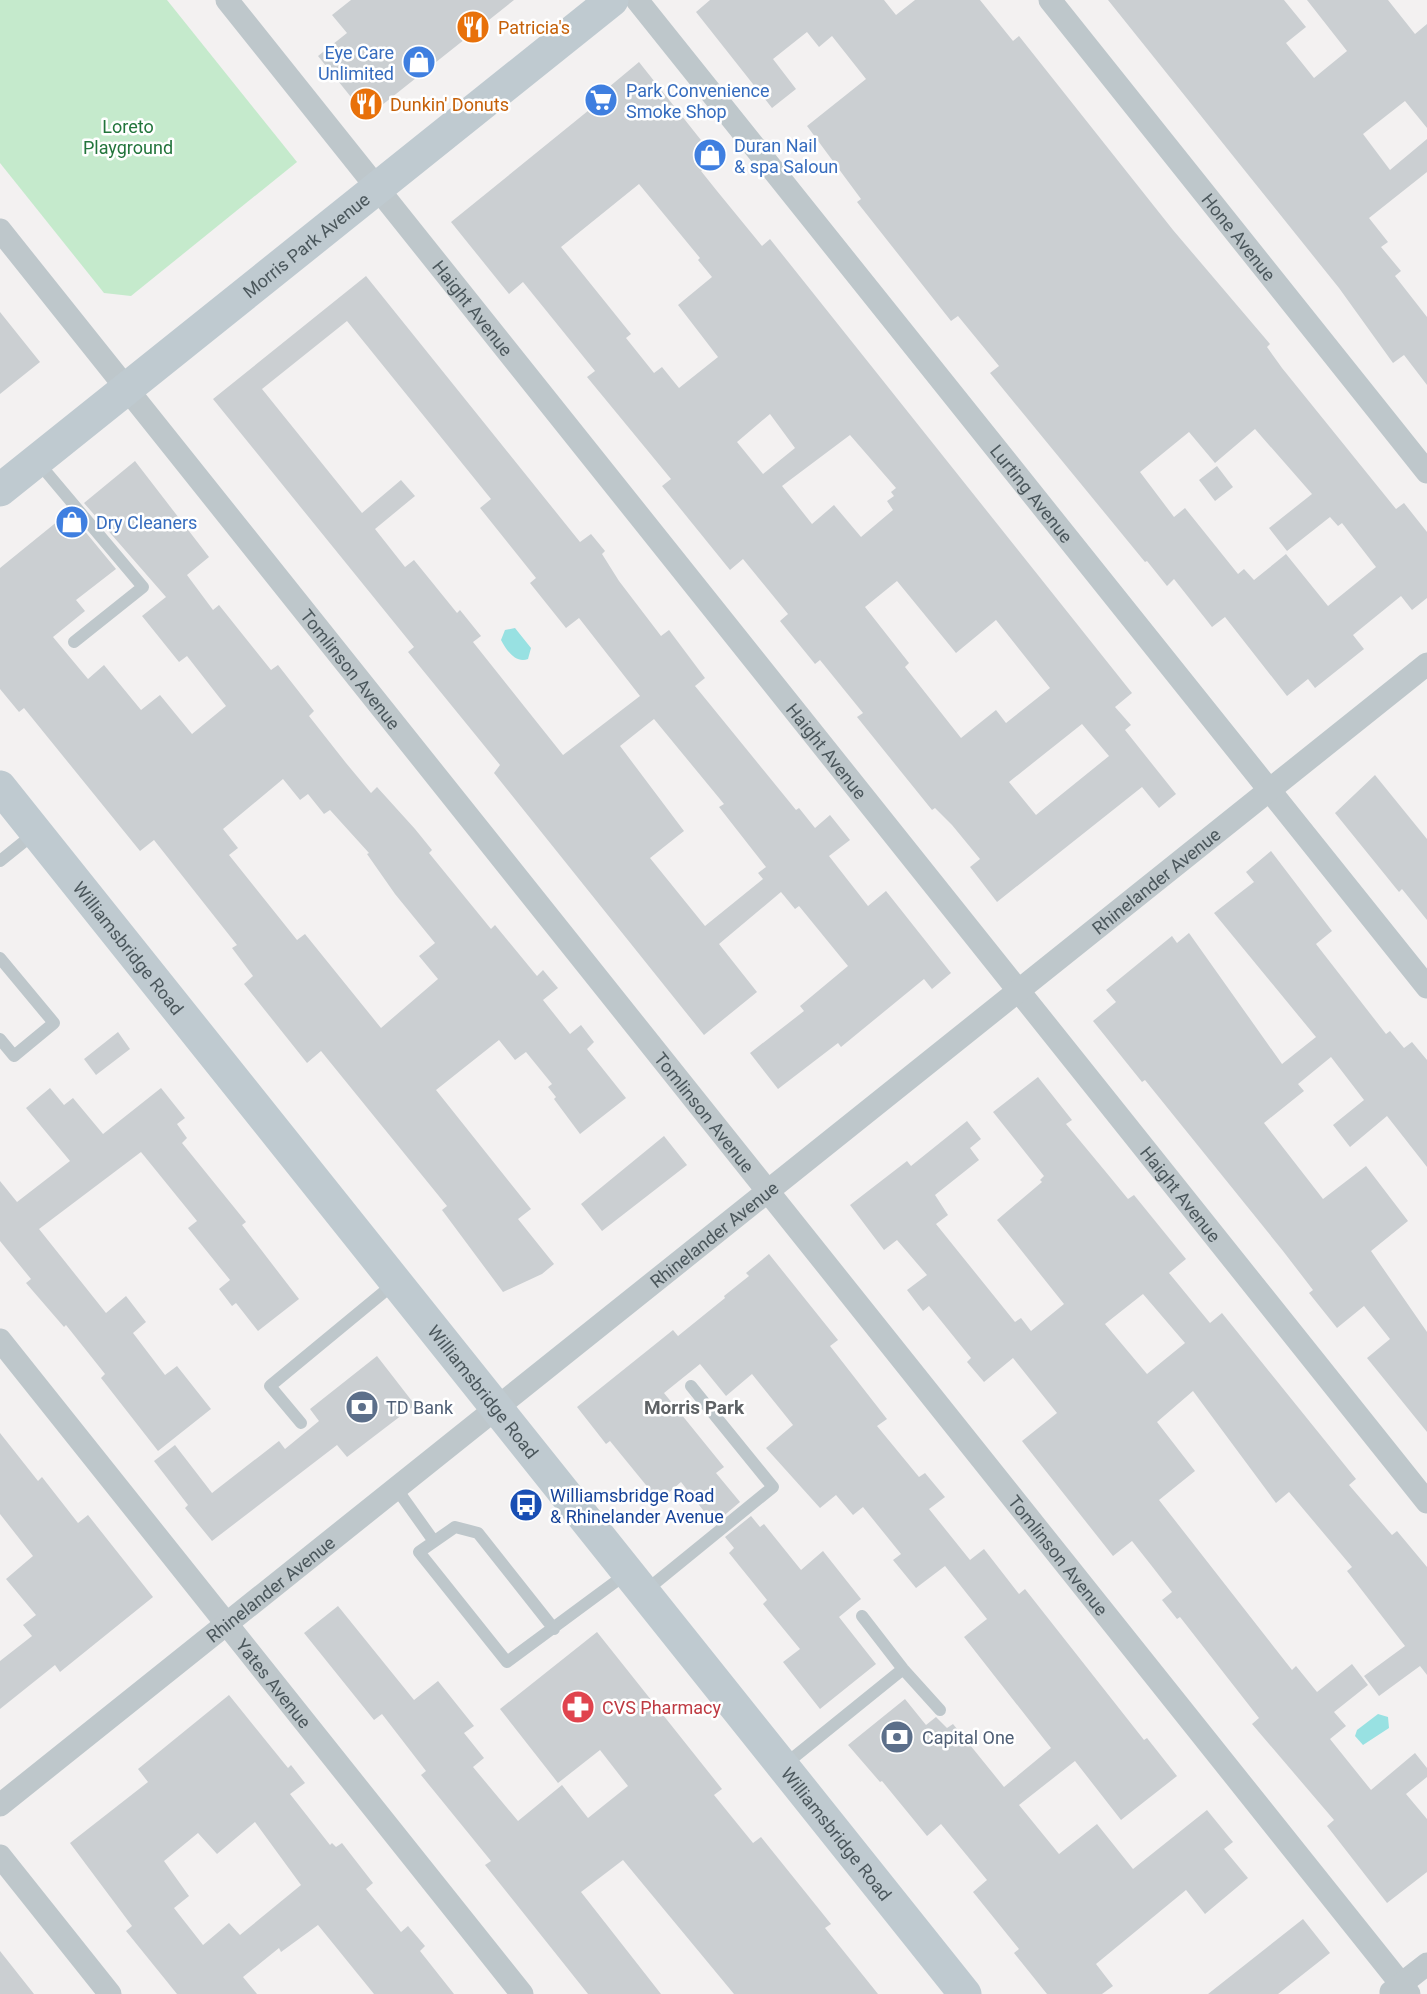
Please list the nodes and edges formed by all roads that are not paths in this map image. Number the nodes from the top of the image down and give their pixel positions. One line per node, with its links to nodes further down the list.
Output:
1 (226, 0): 5 (street, Haight Avenue)
2 (612, 0): 5 (main road, Morris Park Avenue)
3 (637, 0): 14 (street, Lurting Avenue)
4 (1050, 0): 9 (street, Hone Avenue)
5 (377, 188): 7 (main road, Morris Park Avenue); 19 (street, Haight Avenue)
6 (0, 230): 7 (street, Tomlinson Avenue)
7 (126, 389): 8 (main road, Morris Park Avenue); 21 (street, Tomlinson Avenue)
8 (37, 460): 10 (main road, Morris Park Avenue); 11 (lane)
9 (1427, 472)
10 (0, 490)
11 (75, 642)
12 (1427, 664): 14 (street, Rhinelander Avenue)
13 (0, 787): 15 (main road, Williamsbridge Road)
14 (1270, 790): 18 (street, Lurting Avenue); 19 (street, Rhinelander Avenue)
15 (36, 831): 16 (lane); 22 (main road, Williamsbridge Road)
16 (0, 861)
17 (0, 958): 20 (lane)
18 (1427, 987)
19 (1018, 992): 21 (street, Rhinelander Avenue); 28 (street, Haight Avenue)
20 (0, 1039)
21 (767, 1192): 25 (street, Rhinelander Avenue); 40 (street, Tomlinson Avenue)
22 (396, 1282): 25 (main road, Williamsbridge Road); 26 (lane)
23 (0, 1340): 32 (street, Yates Avenue)
24 (691, 1386): 30 (lane)
25 (497, 1409): 27 (street, Rhinelander Avenue); 30 (main road, Williamsbridge Road)
26 (301, 1423)
27 (396, 1488): 29 (lane); 32 (street, Rhinelander Avenue)
28 (1427, 1502)
29 (433, 1540): 33 (lane); 33 (lane)
30 (636, 1582): 33 (lane); 36 (main road, Williamsbridge Road)
31 (862, 1616): 34 (lane)
32 (225, 1622): 37 (street, Rhinelander Avenue); 42 (street, Yates Avenue)
33 (554, 1629)
34 (903, 1669): 35 (lane); 36 (lane)
35 (940, 1710)
36 (783, 1766): 43 (main road, Williamsbridge Road)
37 (0, 1805)
38 (0, 1856): 41 (street)
39 (1427, 1964): 40 (street)
40 (1400, 1991)
41 (110, 1994)
42 (522, 1994)
43 (965, 1994)

